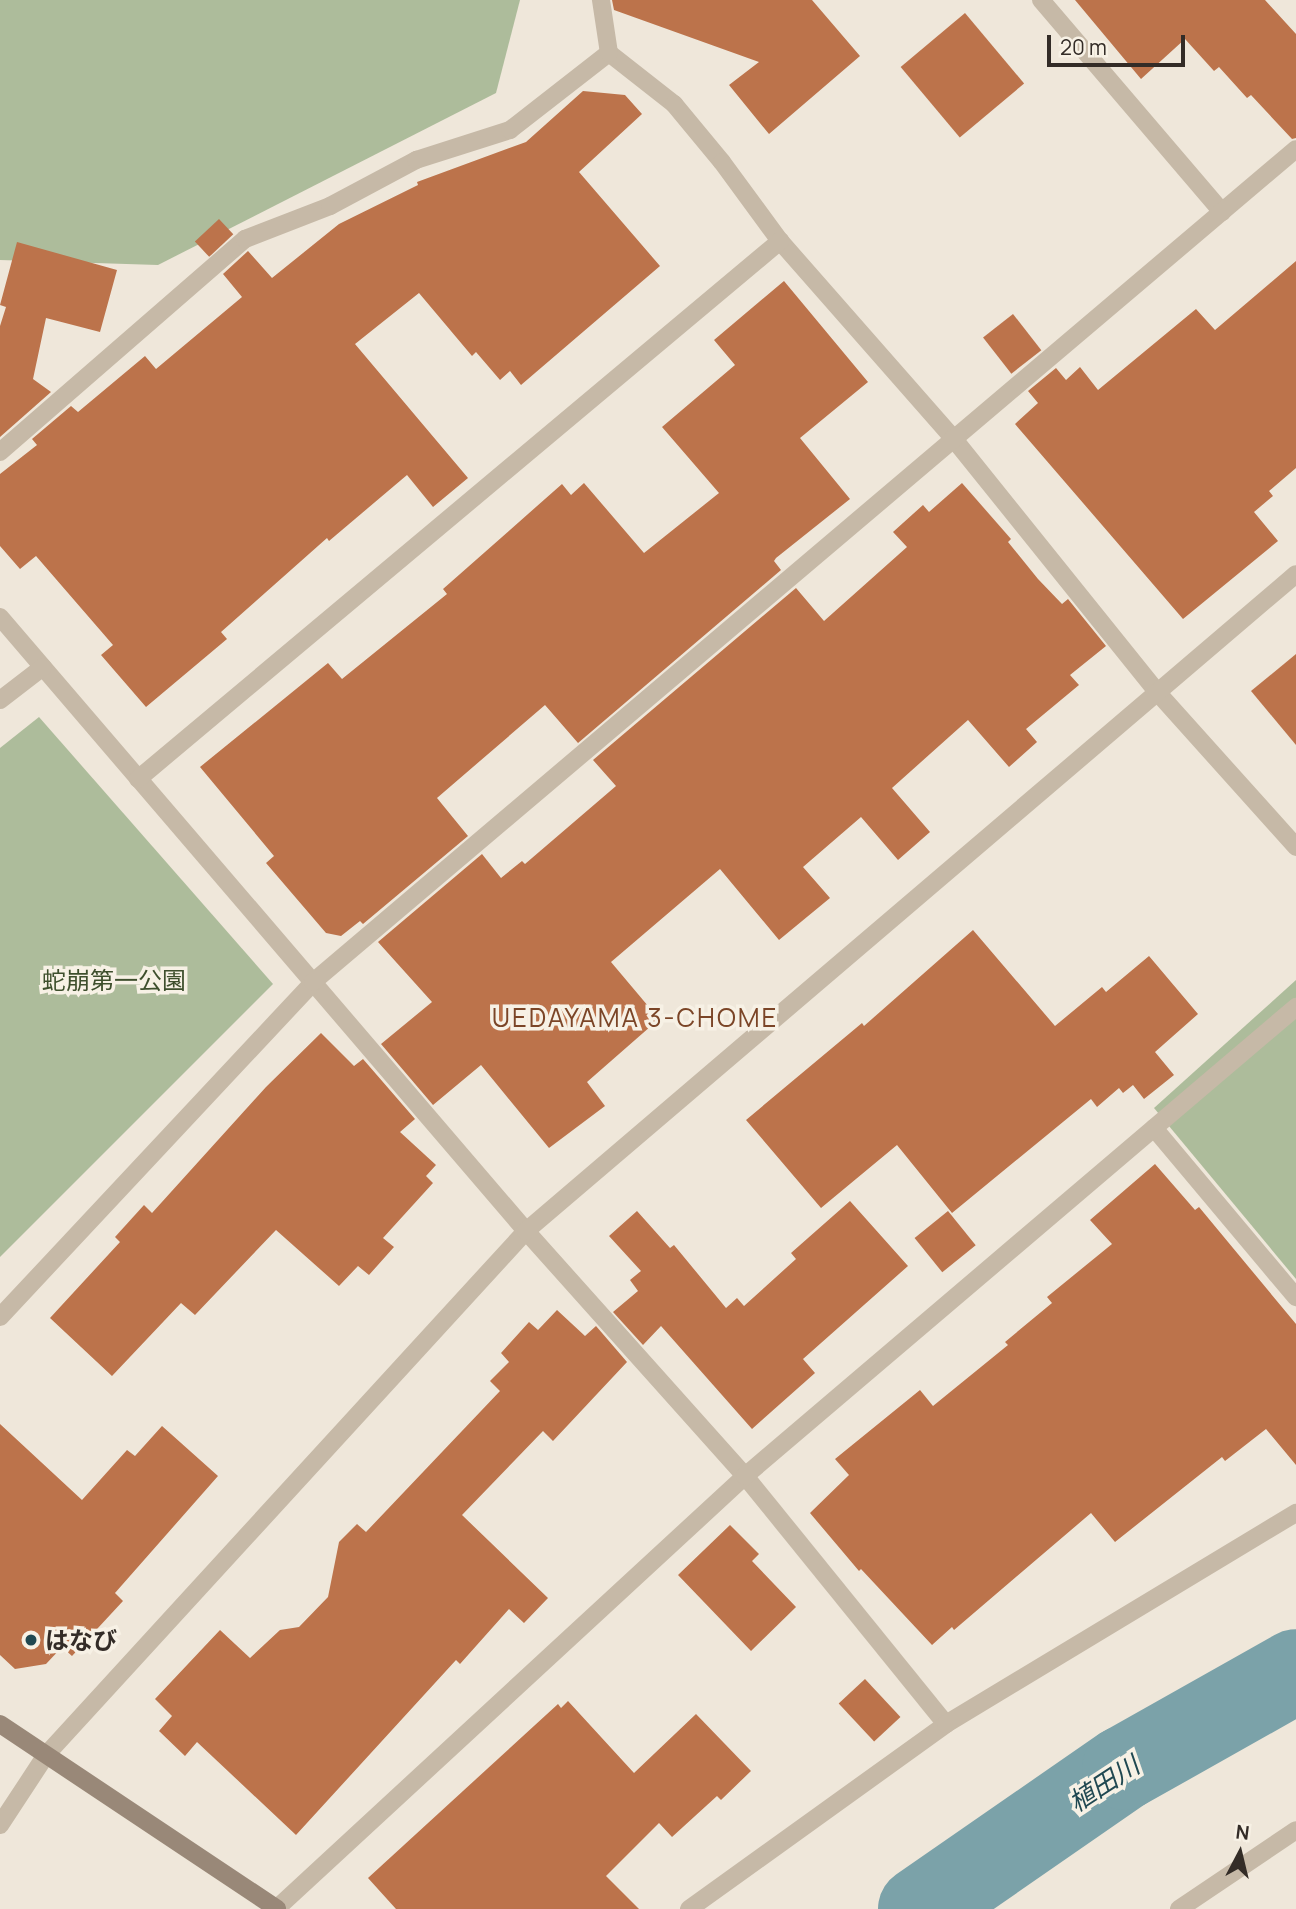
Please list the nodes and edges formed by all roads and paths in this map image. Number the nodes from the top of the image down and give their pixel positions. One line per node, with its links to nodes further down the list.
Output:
1 (601, 0): 3 (street)
2 (1041, 0): 5 (street)
3 (609, 53): 6 (street); 8 (street)
4 (1296, 149): 5 (street)
5 (1222, 212): 7 (street)
6 (780, 241): 7 (street); 14 (street)
7 (953, 438): 12 (street); 16 (street)
8 (0, 452)
9 (1296, 574): 12 (street)
10 (0, 617): 11 (street)
11 (43, 667): 13 (street); 14 (street)
12 (1158, 693): 15 (street); 19 (street)
13 (0, 700)
14 (138, 779): 16 (street)
15 (1296, 847)
16 (313, 982): 19 (street); 21 (street)
17 (1296, 1007): 18 (street)
18 (1154, 1128): 20 (street); 22 (street)
19 (526, 1231): 22 (street); 26 (street)
20 (1296, 1297)
21 (0, 1317)
22 (745, 1476): 25 (street); 29 (street)
23 (1296, 1513): 25 (street)
24 (0, 1724): 26 (street)
25 (946, 1724): 30 (street)
26 (46, 1755): 27 (street); 29 (street)
27 (0, 1825)
28 (1296, 1830): 31 (street)
29 (276, 1909)
30 (689, 1909)
31 (1179, 1909)

